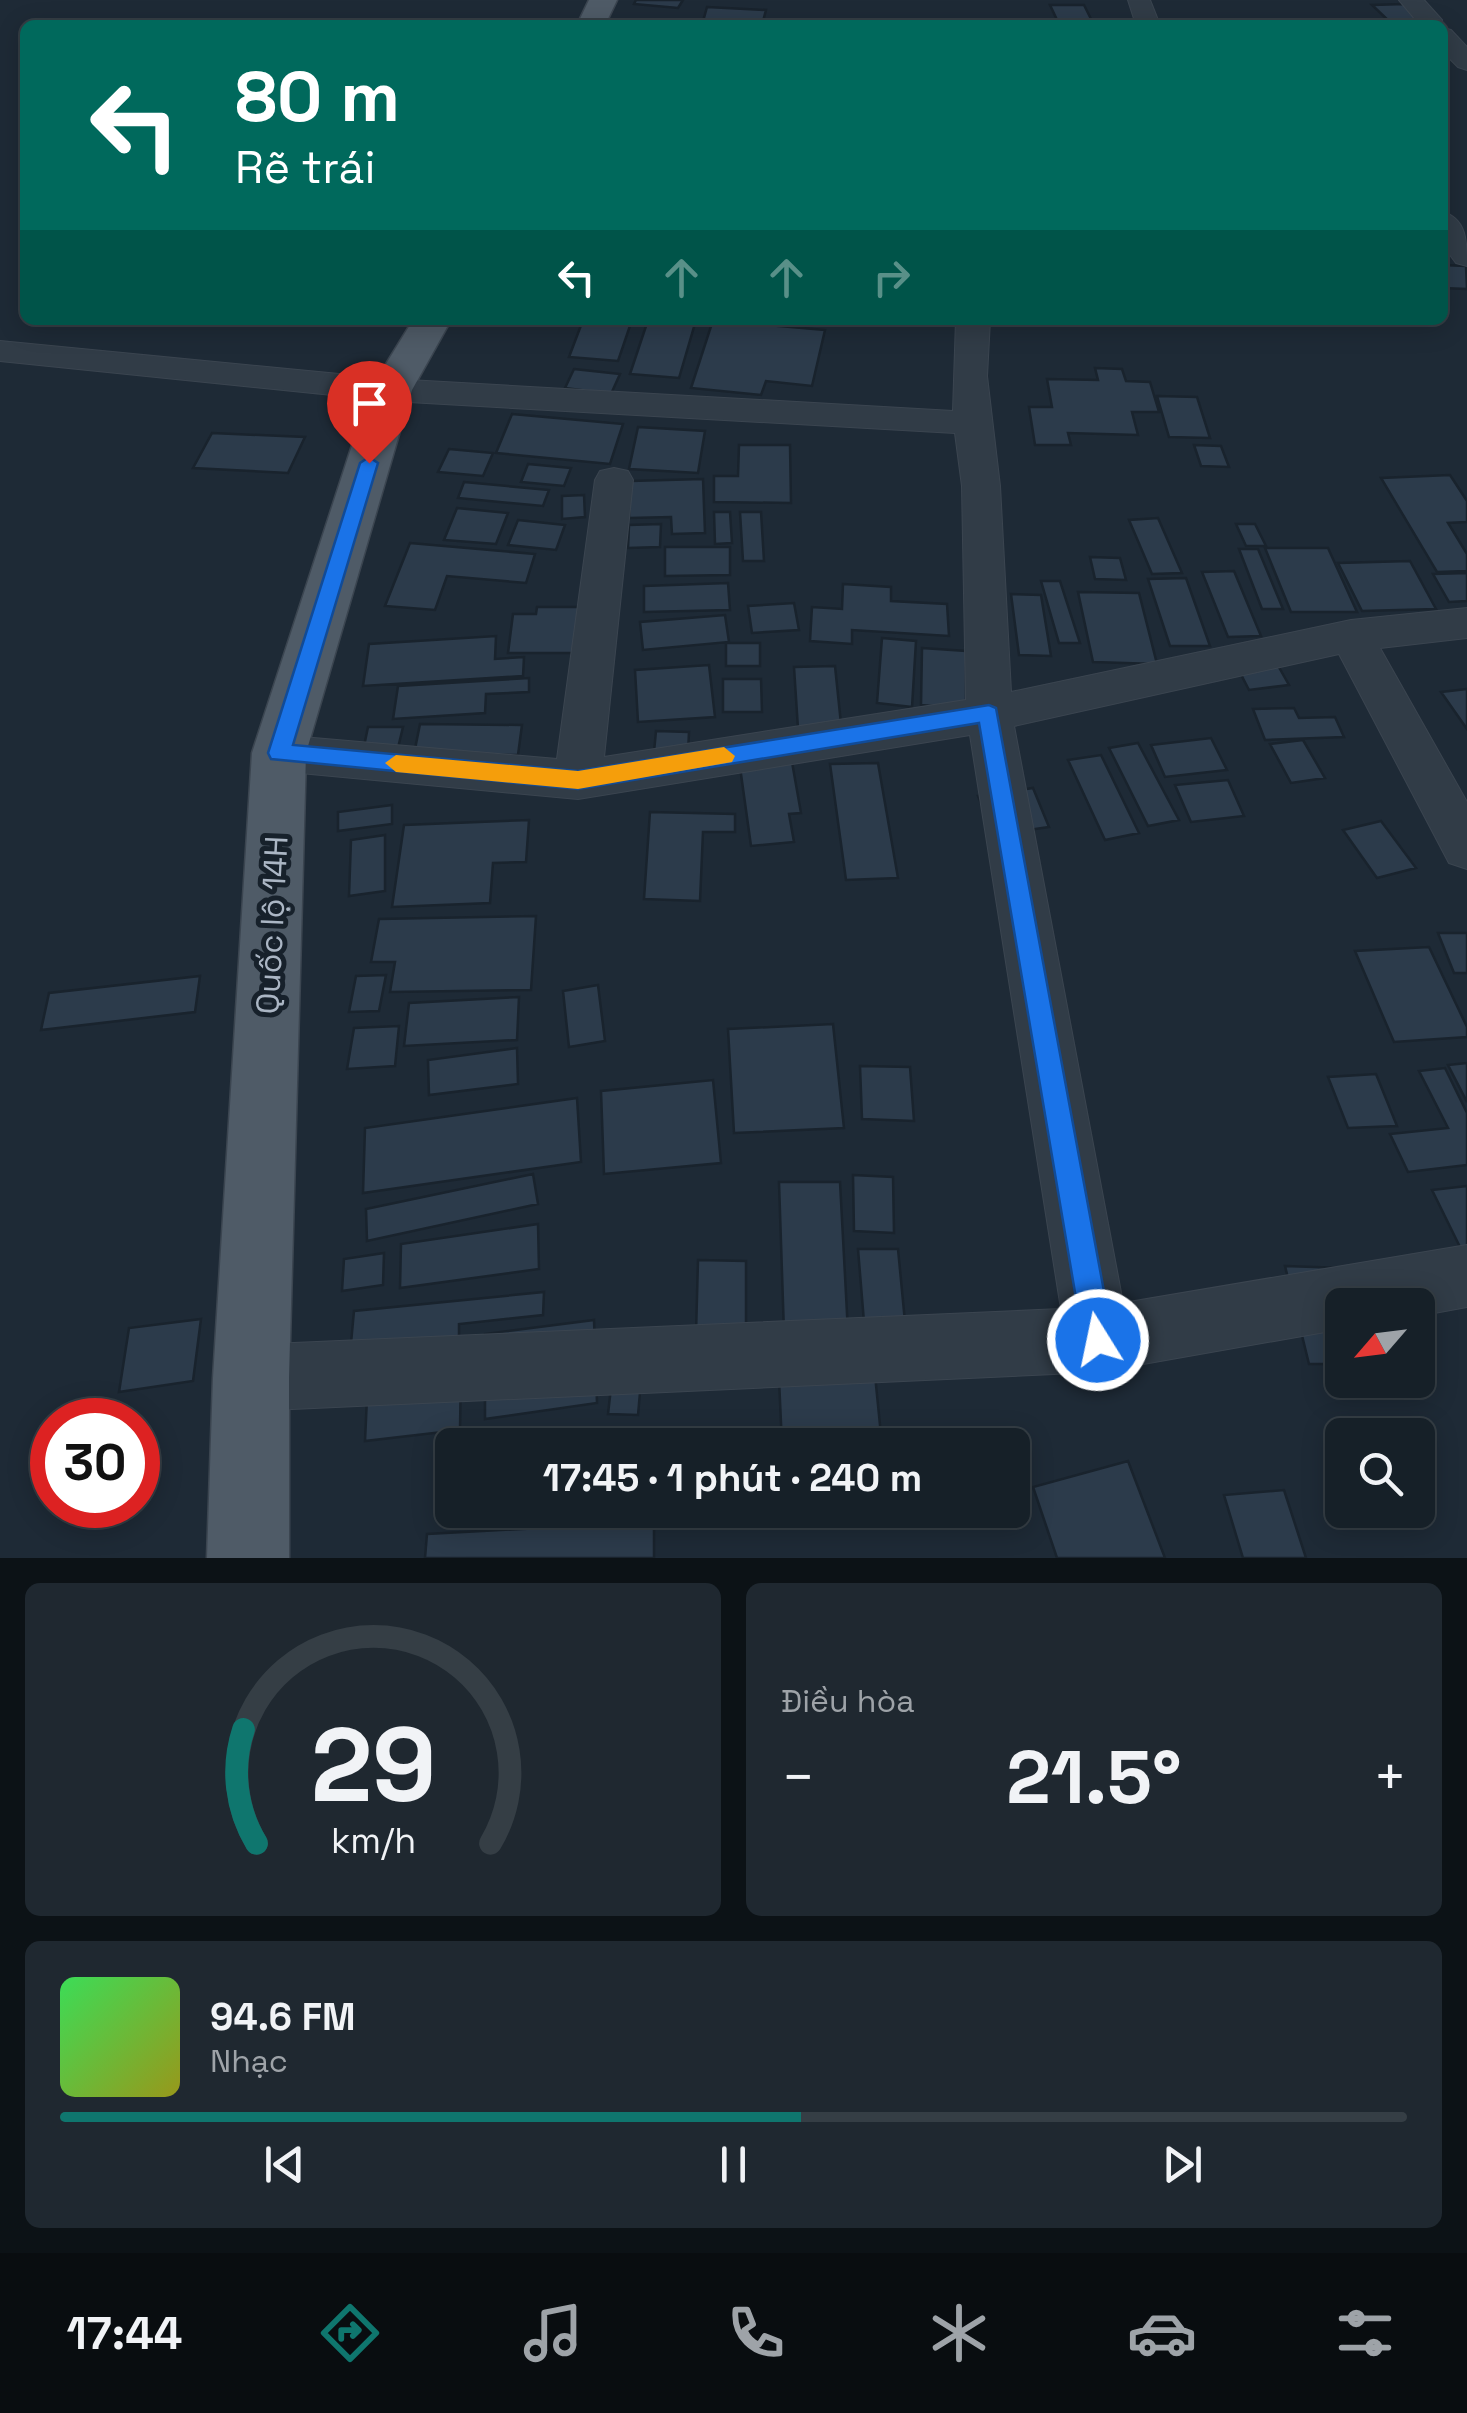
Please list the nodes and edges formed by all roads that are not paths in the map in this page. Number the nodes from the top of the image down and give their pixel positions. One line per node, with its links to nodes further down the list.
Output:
1 (1411, 0): 2 (street)
2 (1429, 20)
3 (1448, 41): 4 (street)
4 (1467, 62)
5 (1448, 229): 6 (street)
6 (1467, 256)
7 (429, 325): 10 (main road, Quốc lộ 14H)
8 (973, 325): 11 (street)
9 (0, 351): 10 (street)
10 (391, 390): 11 (street); 16 (main road, Quốc lộ 14H)
11 (972, 423): 15 (street)
12 (614, 480): 17 (street)
13 (1467, 623): 14 (street)
14 (1351, 636): 15 (street); 18 (street)
15 (989, 714): 17 (street); 20 (street)
16 (279, 753): 17 (street); 21 (main road, Quốc lộ 14H)
17 (578, 780)
18 (1467, 848)
19 (1467, 1276): 20 (street)
20 (1098, 1340): 21 (street)
21 (251, 1378): 22 (main road, Quốc lộ 14H)
22 (248, 1558)

